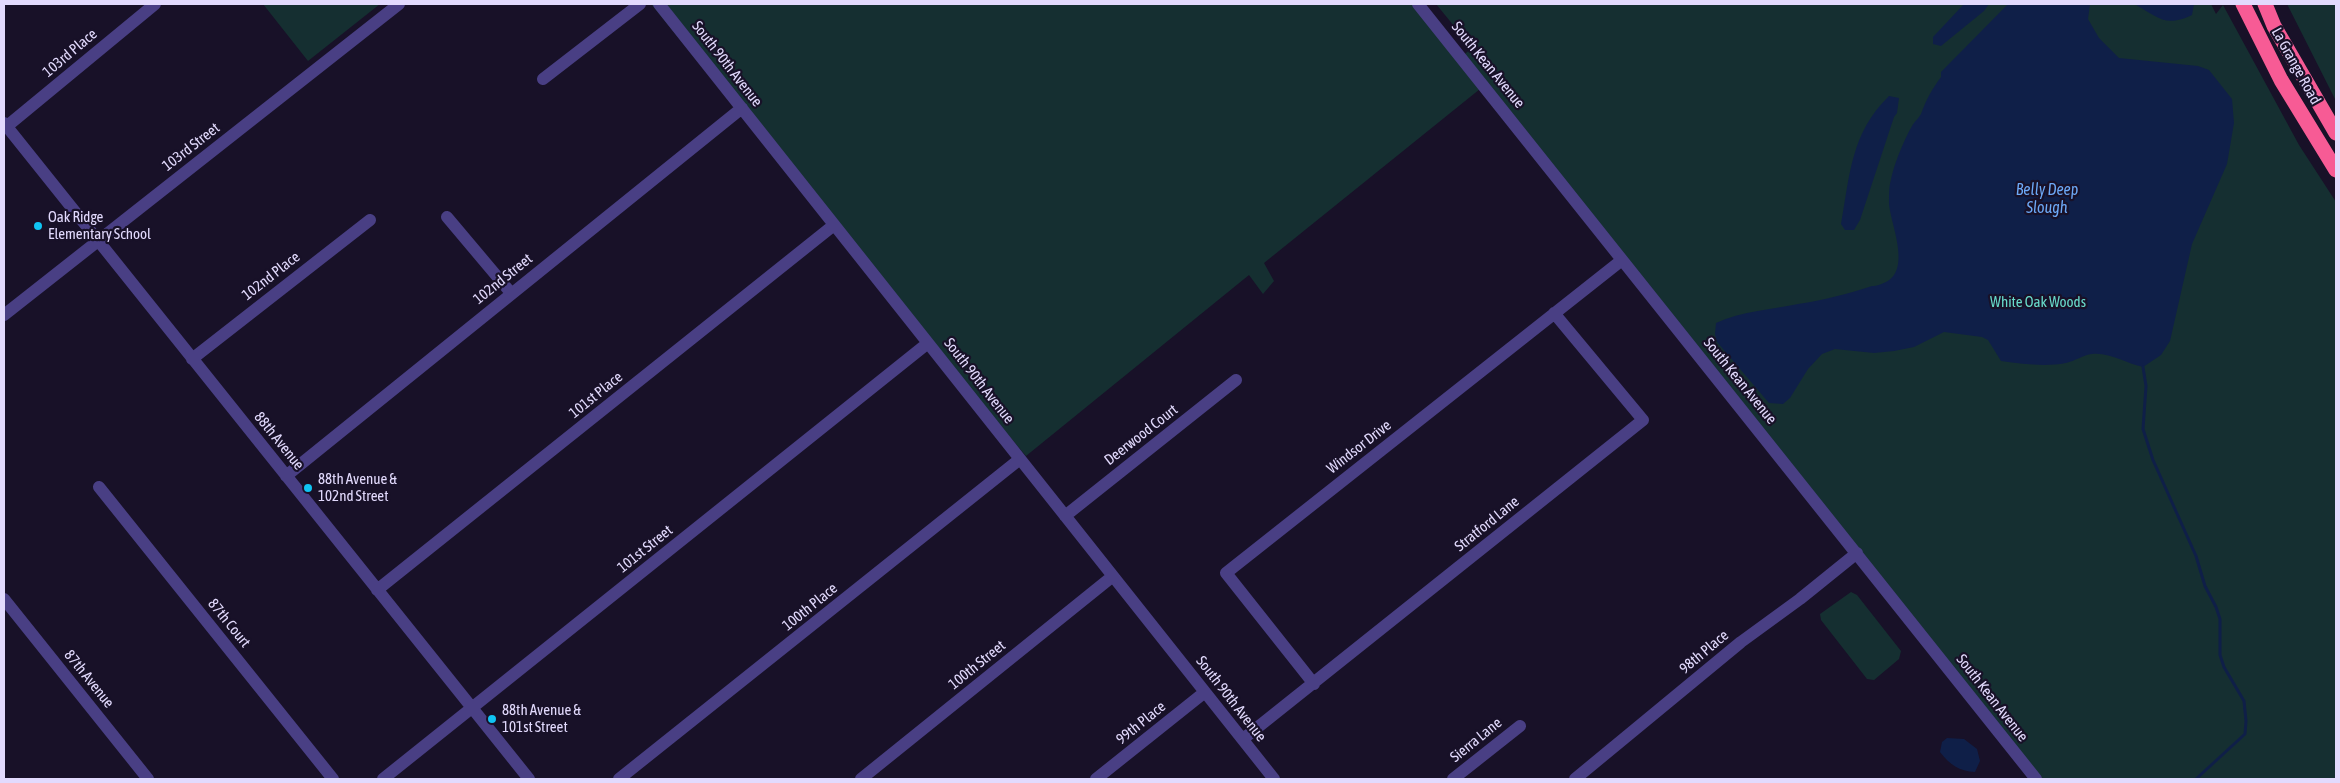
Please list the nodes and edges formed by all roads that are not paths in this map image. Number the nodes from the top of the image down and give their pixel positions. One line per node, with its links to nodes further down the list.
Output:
1 (155, 4): 10 (street, 103rd Place)
2 (399, 4): 16 (street, 103rd Street)
3 (640, 4): 8 (street)
4 (659, 4): 9 (street, South 90th Avenue)
5 (1418, 4): 17 (street, South Kean Avenue)
6 (2243, 4): 12 (highway, La Grange Road)
7 (2265, 4): 11 (highway, La Grange Road)
8 (543, 79)
9 (742, 108): 15 (street, South 90th Avenue); 18 (street, 102nd Street)
10 (5, 125): 16 (street, 88th Avenue)
11 (2336, 133)
12 (2336, 170)
13 (447, 217): 18 (street)
14 (370, 220): 22 (street, 102nd Place)
15 (834, 225): 21 (street, South 90th Avenue); 30 (street, 101st Place)
16 (98, 240): 20 (street, 103rd Street); 22 (street, 88th Avenue)
17 (1622, 260): 19 (street, Windsor Drive); 28 (street, South Kean Avenue)
18 (511, 293): 25 (street, 102nd Street)
19 (1554, 312): 32 (street, Windsor Drive); 32 (street, Stratford Lane)
20 (4, 315)
21 (928, 343): 24 (street, South 90th Avenue); 34 (street, 101st Street)
22 (192, 359): 25 (street, 88th Avenue)
23 (1236, 380): 27 (street, Deerwood Court)
24 (1020, 459): 27 (street, South 90th Avenue); 41 (street, 100th Place)
25 (286, 476): 30 (street, 88th Avenue)
26 (98, 487): 38 (street, 87th Court)
27 (1065, 516): 29 (street, South 90th Avenue)
28 (1857, 554): 46 (street, 98th Place); 47 (street, South Kean Avenue)
29 (1113, 576): 33 (street, South 90th Avenue); 42 (street, 100th Street)
30 (377, 590): 34 (street, 88th Avenue)
31 (4, 599): 37 (street, 87th Avenue)
32 (1314, 684): 36 (street, Stratford Lane)
33 (1205, 692): 36 (street, South 90th Avenue); 43 (street, 99th Place)
34 (472, 709): 39 (street, 101st Street); 40 (street, 88th Avenue)
35 (1520, 726): 45 (street, Sierra Lane)
36 (1242, 739): 44 (street, South 90th Avenue)
37 (148, 779)
38 (333, 779)
39 (383, 779)
40 (529, 779)
41 (620, 779)
42 (861, 779)
43 (1096, 779)
44 (1274, 779)
45 (1453, 779)
46 (1575, 779)
47 (2036, 779)

